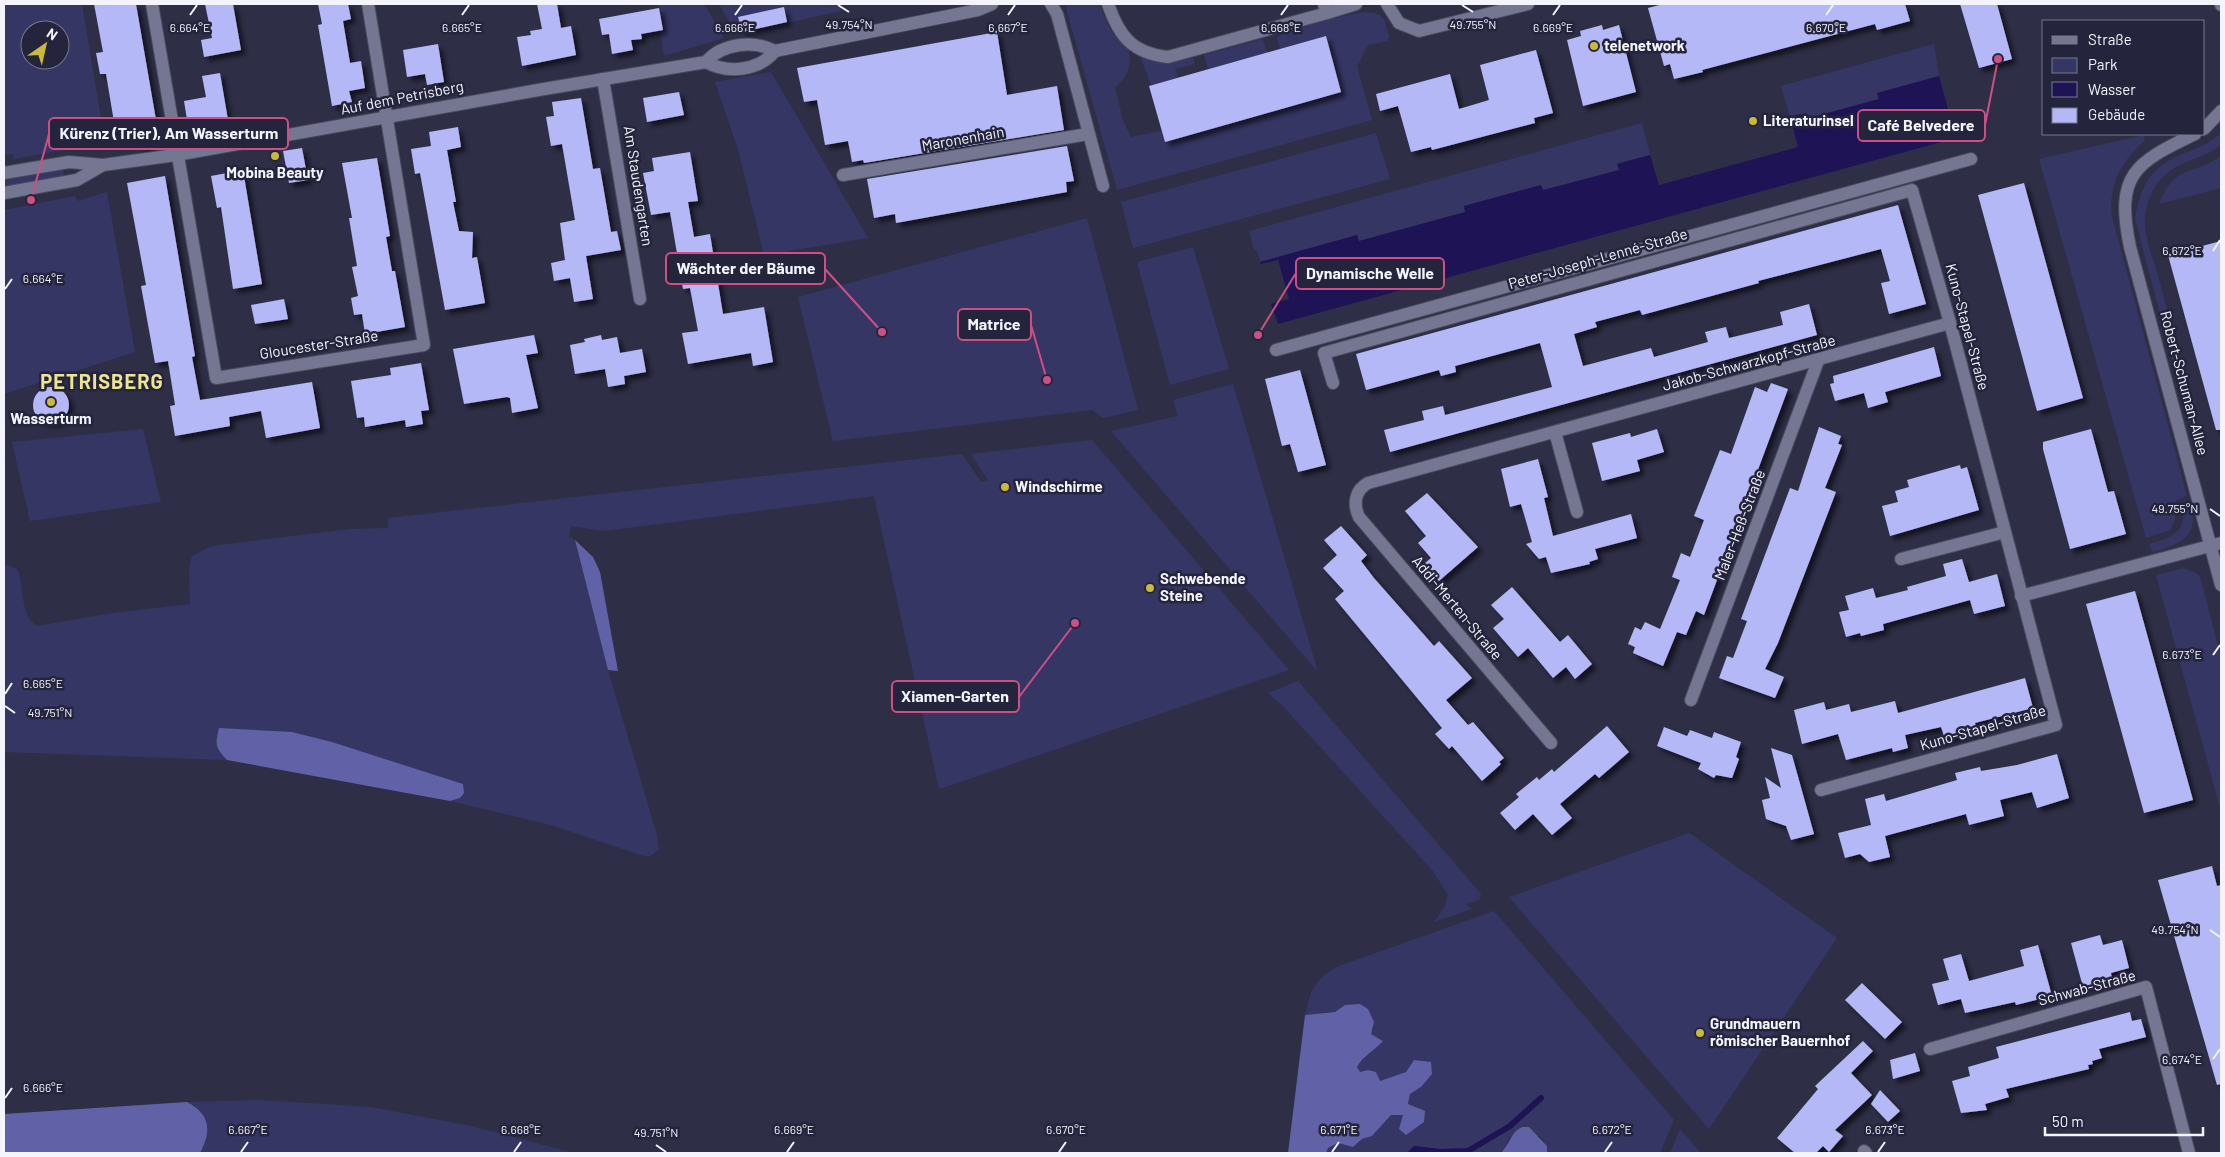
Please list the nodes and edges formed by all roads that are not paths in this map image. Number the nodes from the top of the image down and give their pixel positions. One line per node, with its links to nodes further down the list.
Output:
1 (152, 4): 18 (street)
2 (368, 4): 14 (street)
3 (992, 4): 10 (street, Auf dem Petrisberg)
4 (1051, 4): 16 (street)
5 (1108, 4): 9 (street)
6 (1356, 4): 9 (street)
7 (1387, 4): 8 (street)
8 (1528, 4)
9 (1326, 8)
10 (775, 51): 11 (street, Auf dem Petrisberg); 11 (street, Auf dem Petrisberg)
11 (706, 62): 12 (street, Auf dem Petrisberg)
12 (603, 79): 14 (street, Auf dem Petrisberg); 26 (street, Am Staudengarten)
13 (2221, 111): 15 (street)
14 (388, 118): 18 (street, Auf dem Petrisberg); 18 (street, Gloucester-Straße)
15 (2205, 128)
16 (1088, 134): 22 (street, Maronenhain); 23 (street)
17 (2193, 135): 35 (street, Robert-Schuman-Allee)
18 (176, 155): 20 (street, Auf dem Petrisberg)
19 (1971, 159): 28 (street)
20 (103, 165): 21 (street, Auf dem Petrisberg); 25 (street, Auf dem Petrisberg)
21 (4, 174)
22 (843, 176)
23 (1103, 186)
24 (1912, 190): 27 (street, Kuno-Stapel-Straße); 30 (street, Peter-Joseph-Lenné-Straße)
25 (4, 193)
26 (640, 299)
27 (1950, 323): 29 (street, Jakob-Schwarzkopf-Straße); 34 (street, Kuno-Stapel-Straße)
28 (1276, 350)
29 (1818, 361): 31 (street, Jakob-Schwarzkopf-Straße); 39 (street, Maler-Heß-Straße)
30 (1333, 383)
31 (1555, 432): 32 (street, Jakob-Schwarzkopf-Straße); 33 (street)
32 (1361, 488): 40 (street, Addi-Merten-Straße)
33 (1577, 512)
34 (2005, 532): 36 (street); 38 (street, Kuno-Stapel-Straße)
35 (2215, 544): 37 (street, Robert-Schuman-Allee); 38 (street)
36 (1901, 558)
37 (2221, 585)
38 (2021, 596): 41 (street, Kuno-Stapel-Straße)
39 (1691, 700)
40 (1551, 744)
41 (1821, 790)
42 (1930, 1049): 43 (street, Schwab-Straße)
43 (2189, 1153)

